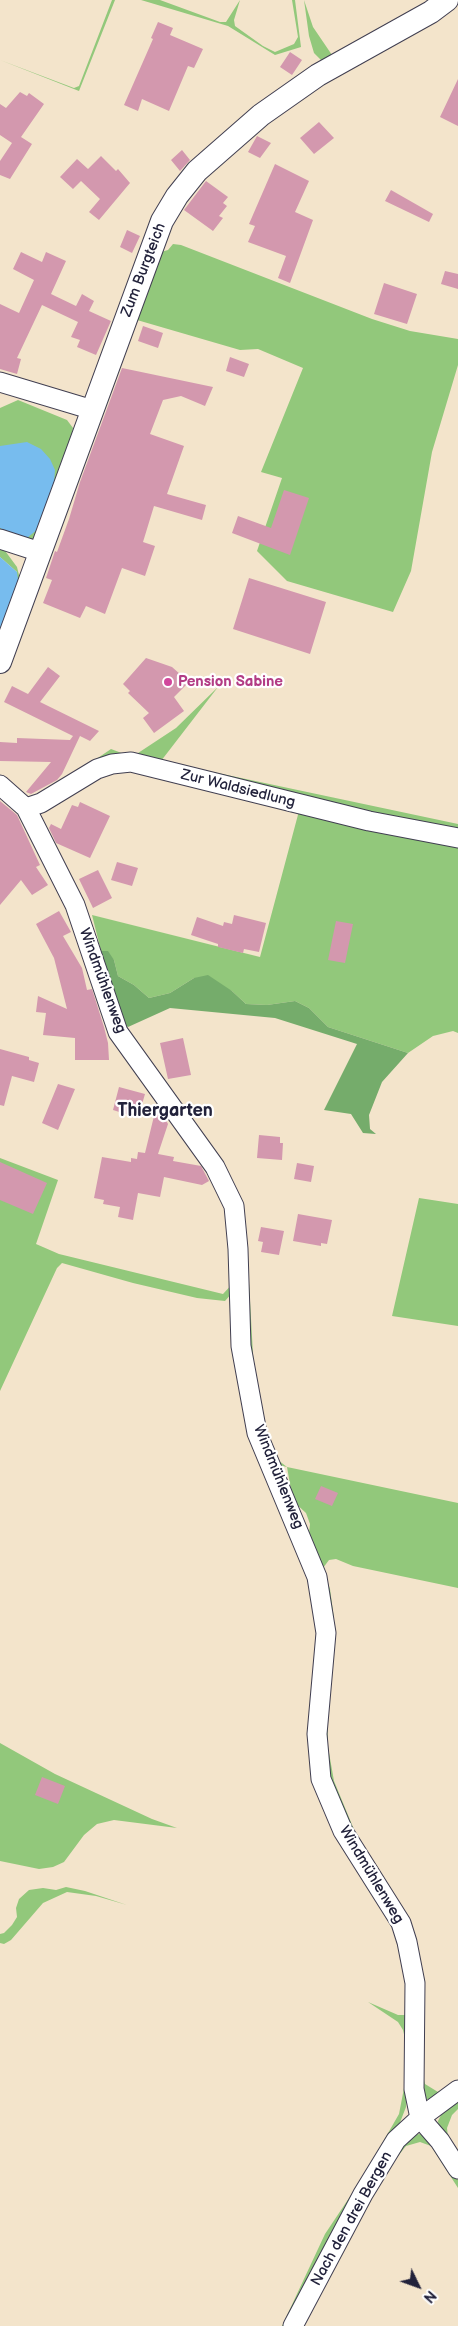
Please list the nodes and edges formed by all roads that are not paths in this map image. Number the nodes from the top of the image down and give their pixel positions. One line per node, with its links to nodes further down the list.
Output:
1 (447, 0): 3 (street, Zum Burgteich)
2 (0, 382): 3 (street)
3 (93, 410): 5 (street, Zum Burgteich)
4 (0, 539): 5 (street)
5 (40, 552): 6 (street, Zum Burgteich)
6 (0, 662)
7 (0, 785): 8 (street, Windmühlenweg)
8 (26, 808): 9 (street, Zur Waldsiedlung); 11 (street, Windmühlenweg)
9 (458, 838)
10 (458, 2090): 11 (street, Nach den drei Bergen)
11 (420, 2118): 12 (street); 13 (street, Nach den drei Bergen)
12 (458, 2169)
13 (293, 2326)

